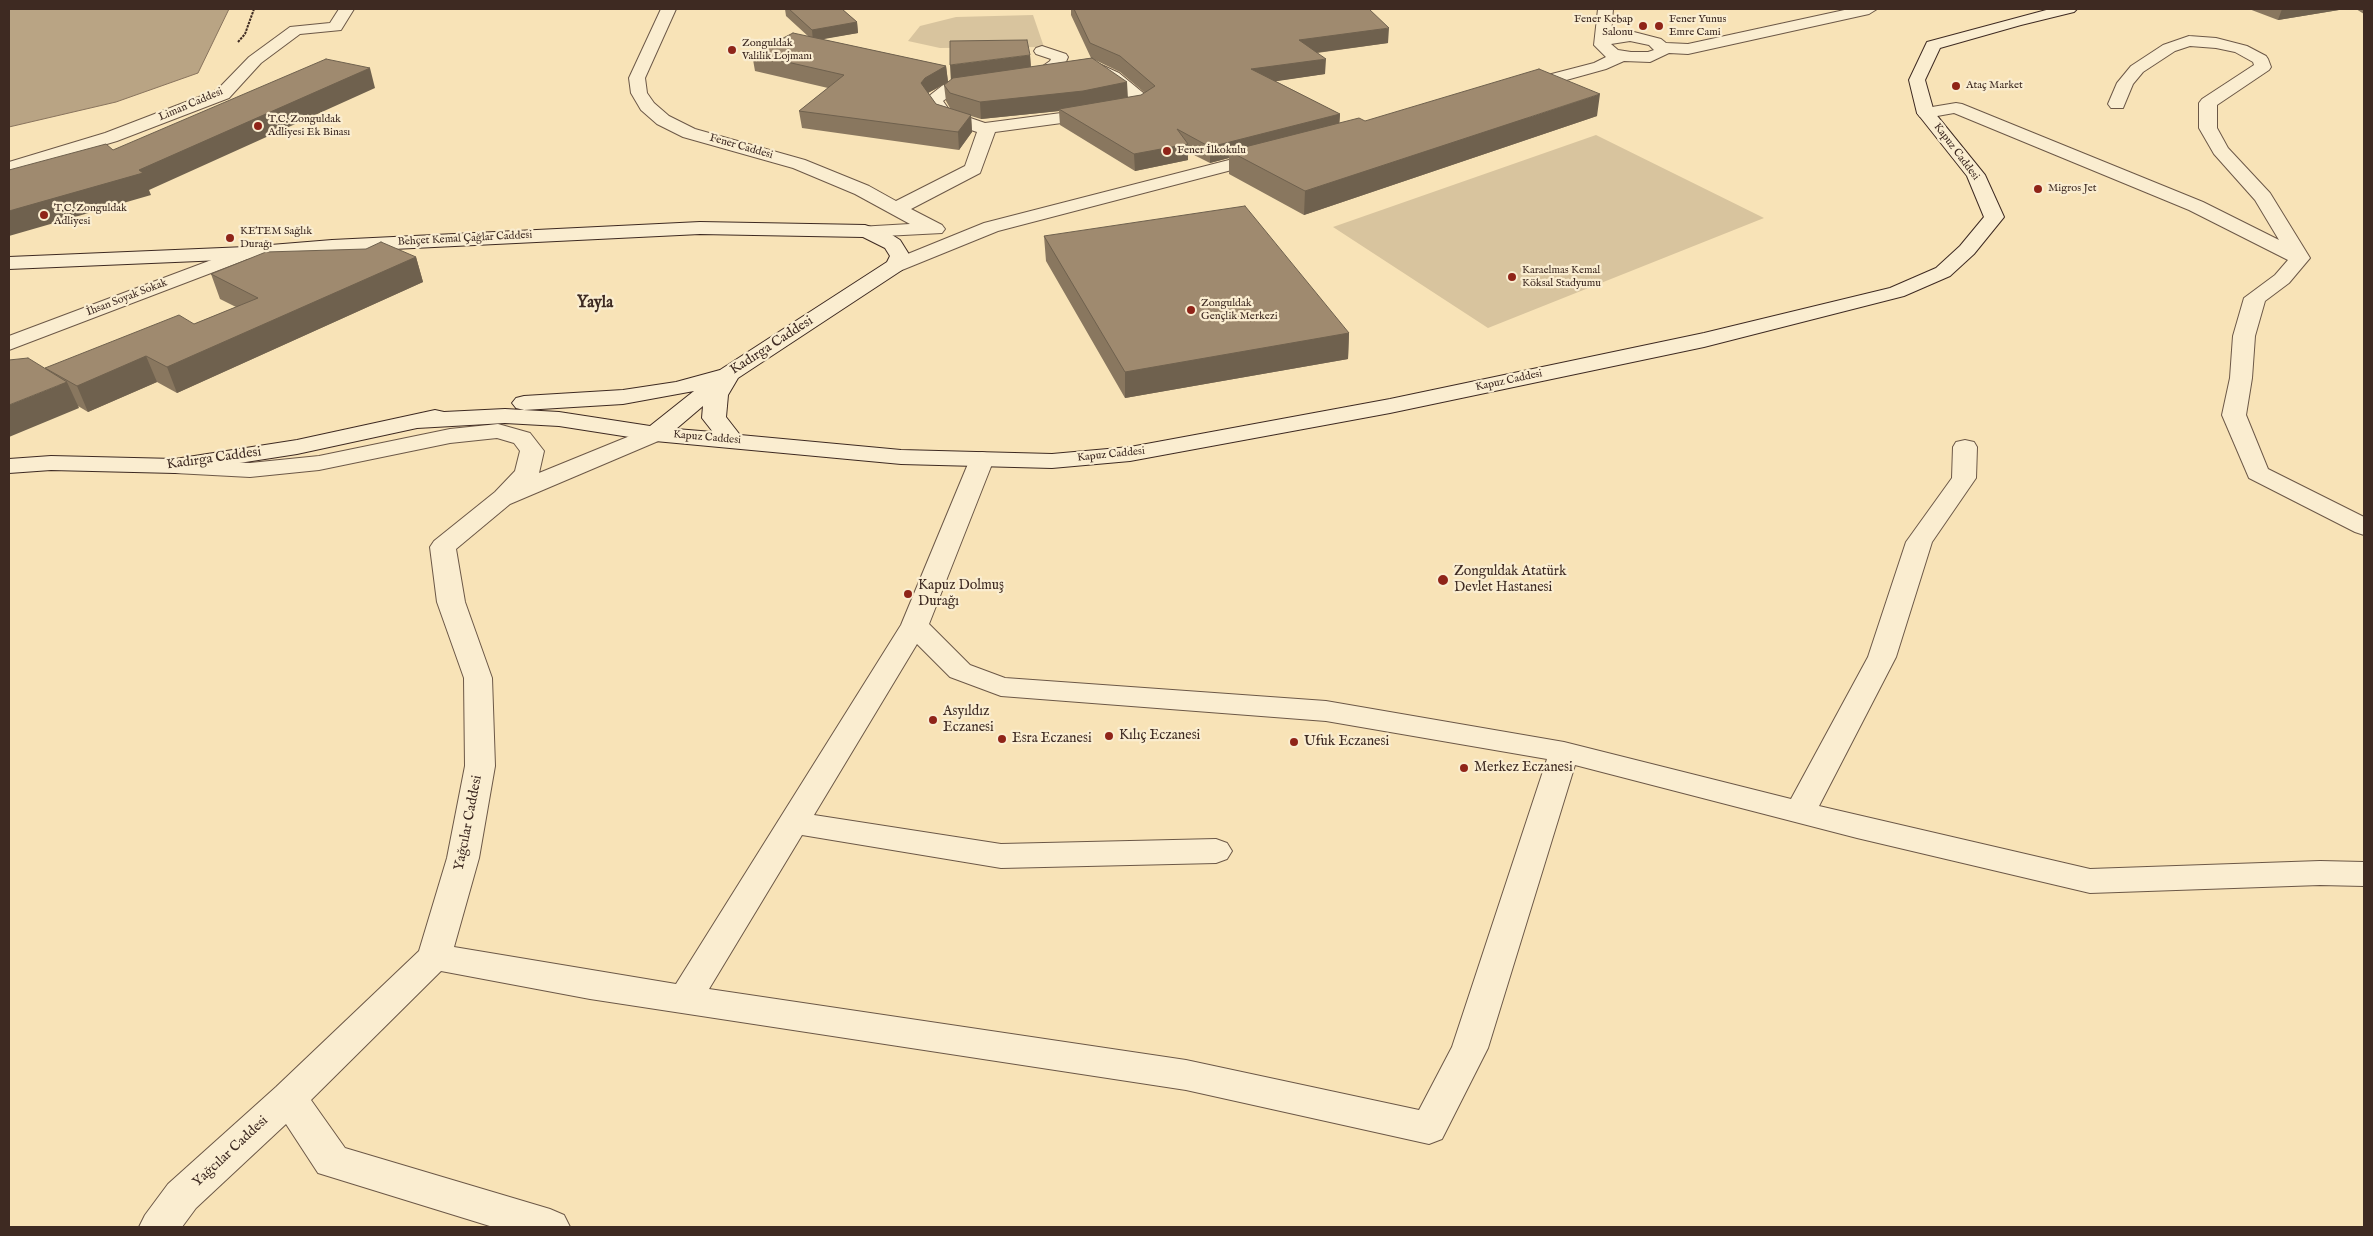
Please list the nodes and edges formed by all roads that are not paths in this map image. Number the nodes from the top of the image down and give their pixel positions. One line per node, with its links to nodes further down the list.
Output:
1 (346, 9): 16 (street, Liman Caddesi)
2 (668, 9): 17 (street, Fener Caddesi)
3 (1605, 9): 6 (street)
4 (1869, 9): 7 (street)
5 (2069, 9): 13 (street, Kapuz Caddesi)
6 (1603, 42): 7 (street); 9 (street)
7 (1662, 48): 9 (street)
8 (1042, 51): 10 (street)
9 (1621, 56): 11 (street)
10 (1073, 61): 14 (street); 14 (street)
11 (1506, 92)
12 (2117, 104): 22 (street)
13 (1926, 113): 22 (street); 31 (street, Kapuz Caddesi)
14 (984, 128): 17 (street)
15 (1280, 152): 18 (street)
16 (9, 168)
17 (897, 208): 19 (street, Fener Caddesi)
18 (991, 227): 19 (street); 24 (street, Kadırga Caddesi)
19 (934, 229): 20 (street)
20 (865, 231): 21 (street, Behçet Kemal Çağlar Caddesi); 24 (street, Behçet Kemal Çağlar Caddesi)
21 (246, 253): 23 (street, Behçet Kemal Çağlar Caddesi); 25 (street, İhsan Soyak Sokak)
22 (2300, 258): 35 (street)
23 (9, 263)
24 (895, 266): 26 (street, Kadırga Caddesi)
25 (9, 343)
26 (730, 373): 27 (street); 28 (street, Kadırga Caddesi); 29 (street)
27 (417, 421): 28 (street, Kapuz Caddesi); 33 (street, Kadırga Caddesi)
28 (655, 434): 29 (street, Kapuz Caddesi); 34 (street, Yağcılar Caddesi)
29 (732, 440): 31 (street, Kapuz Caddesi)
30 (1965, 447): 38 (street)
31 (982, 459): 36 (street)
32 (9, 466): 33 (street, Kadırga Caddesi)
33 (175, 466): 34 (street)
34 (501, 499): 42 (street, Yağcılar Caddesi)
35 (2364, 527)
36 (915, 625): 37 (street); 39 (street)
37 (1564, 752): 38 (street); 43 (street)
38 (1800, 812): 41 (street)
39 (794, 823): 40 (street); 43 (street)
40 (1216, 851)
41 (2364, 874)
42 (434, 956): 43 (street); 44 (street, Yağcılar Caddesi)
43 (685, 999)
44 (289, 1098): 45 (street, Yağcılar Caddesi); 46 (street)
45 (160, 1227)
46 (550, 1227)

